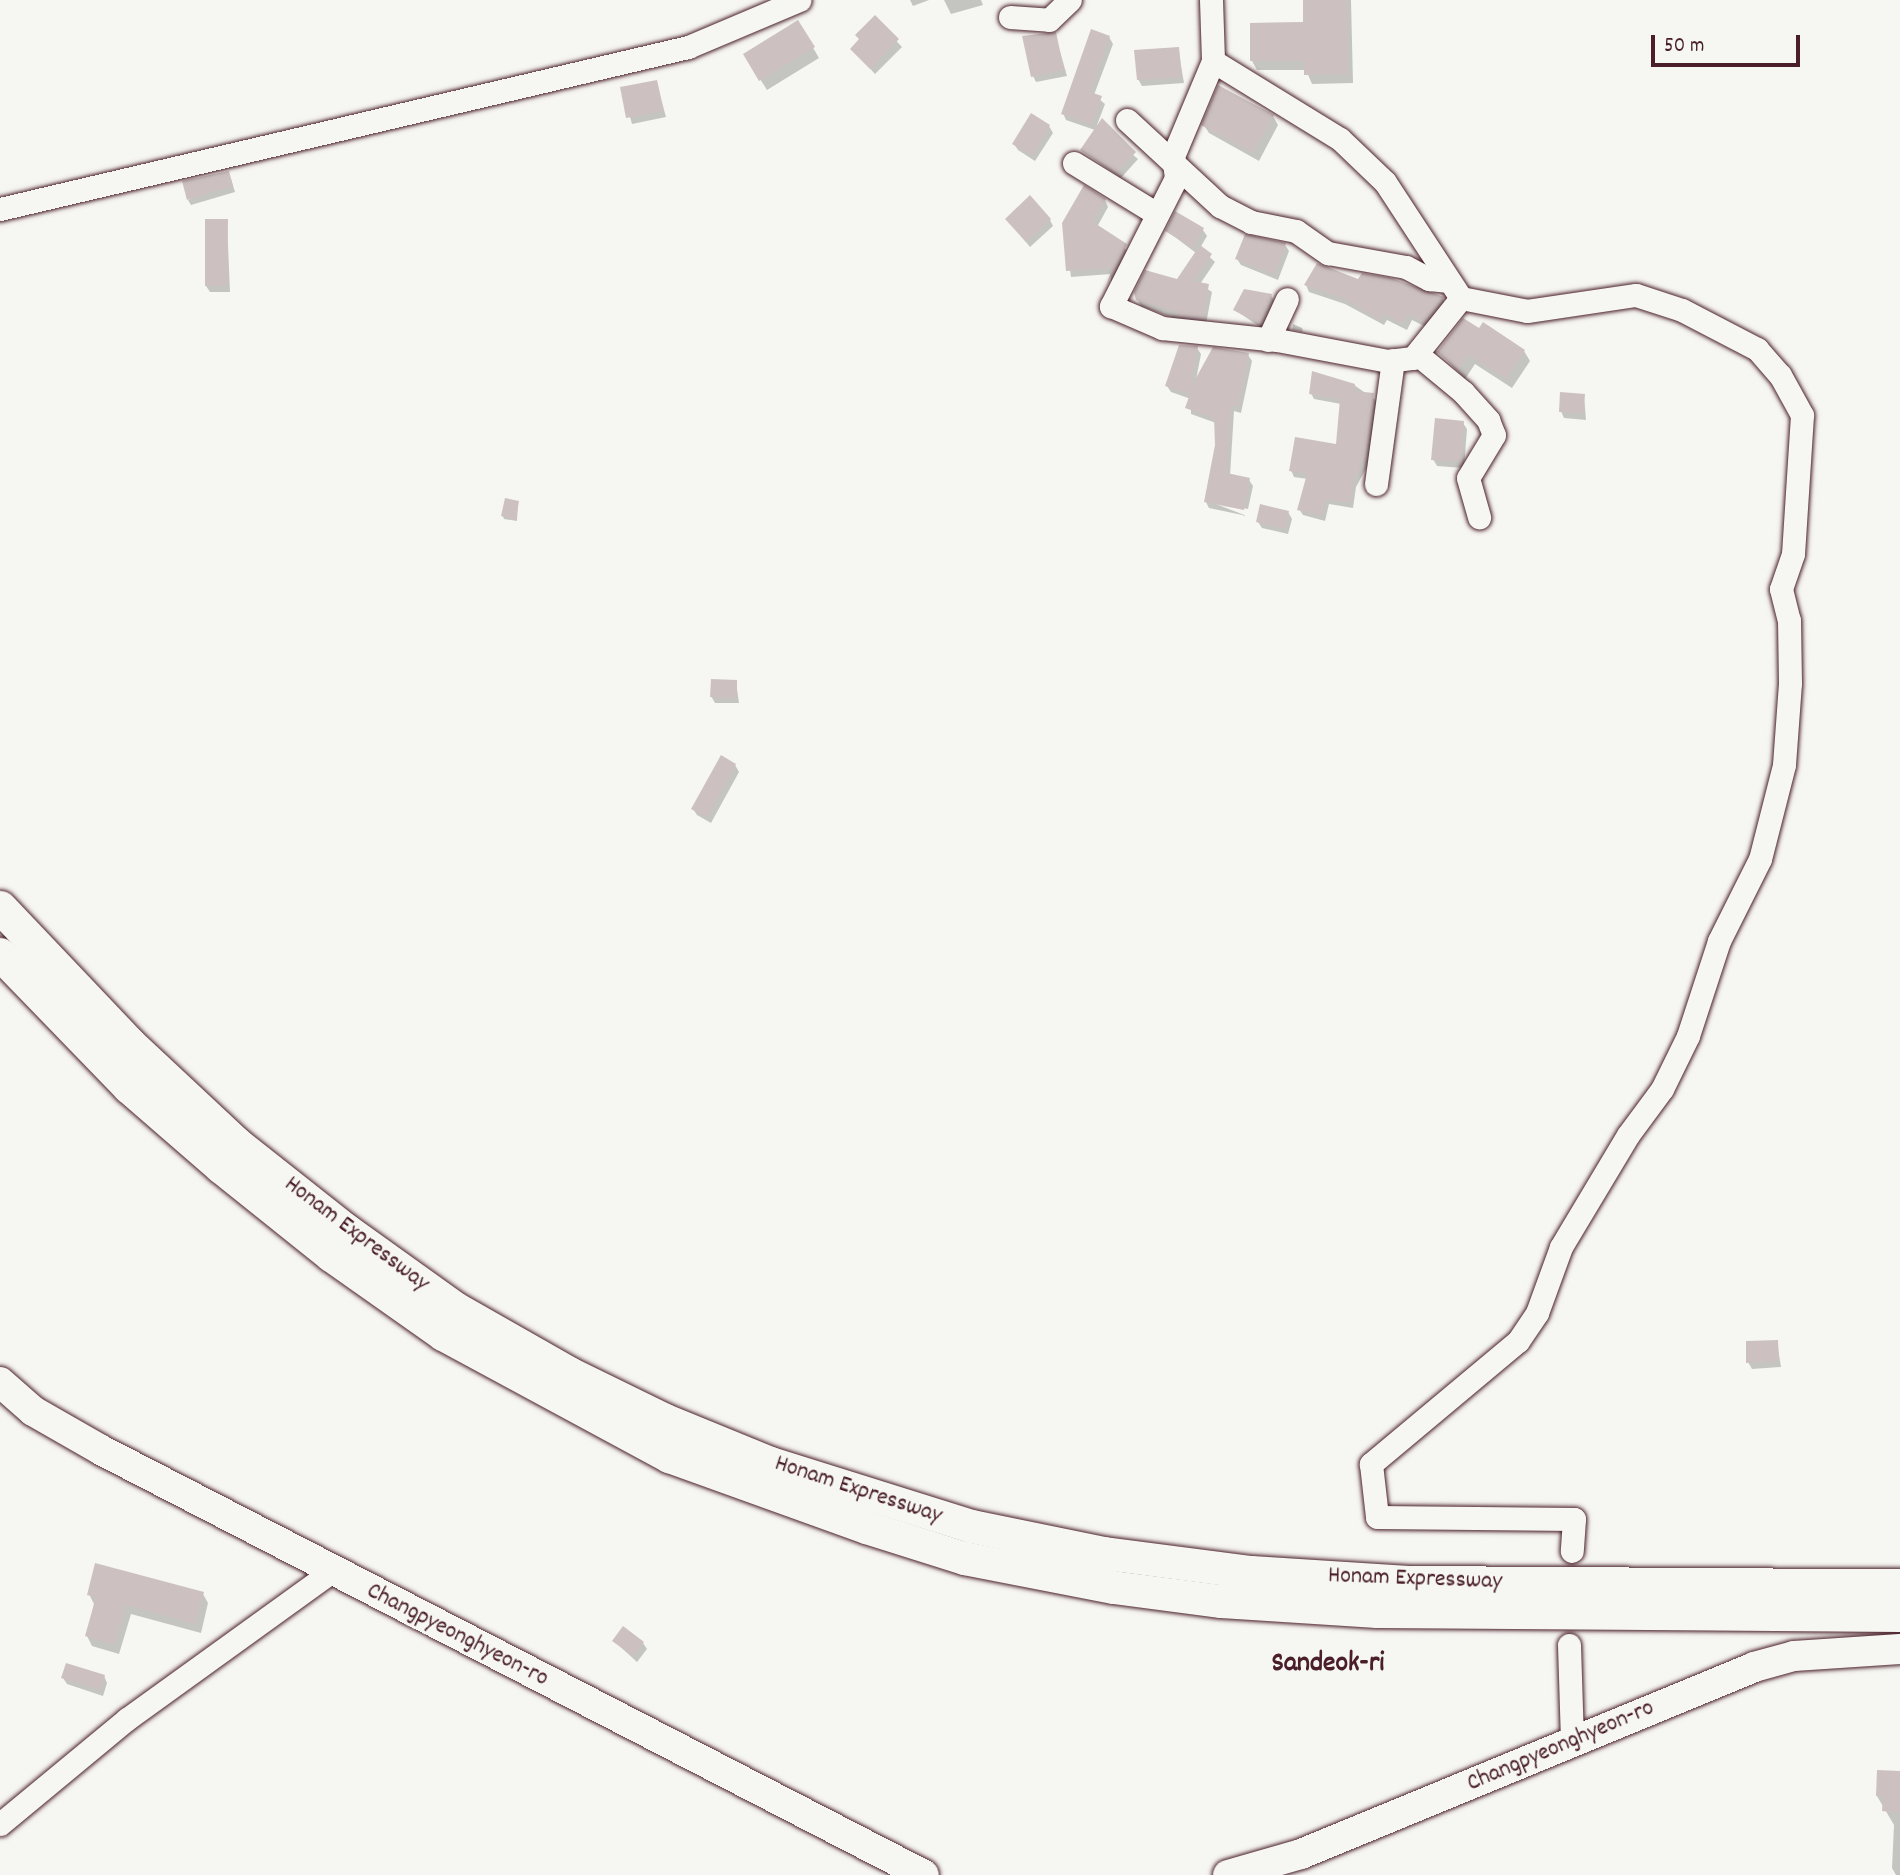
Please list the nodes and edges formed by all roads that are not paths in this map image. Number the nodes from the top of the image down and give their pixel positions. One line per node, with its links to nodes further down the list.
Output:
1 (799, 0): 9 (street)
2 (1069, 0): 4 (street)
3 (1211, 0): 5 (street)
4 (1010, 18)
5 (1213, 61): 8 (street); 11 (street)
6 (1127, 120): 8 (street)
7 (1074, 163): 10 (street)
8 (1175, 168): 10 (street); 11 (street)
9 (0, 209)
10 (1157, 214): 13 (street)
11 (1455, 290): 14 (street); 21 (street)
12 (1287, 299): 13 (street)
13 (1268, 340): 15 (street)
14 (1417, 354): 15 (street); 17 (street)
15 (1393, 360): 16 (street)
16 (1376, 484)
17 (1479, 517)
18 (0, 907): 23 (highway, Honam Expressway)
19 (0, 954): 24 (highway, Honam Expressway)
20 (0, 1382): 22 (main road, Changpyeonghyeon-ro)
21 (1572, 1551)
22 (332, 1571): 28 (street); 29 (main road, Changpyeonghyeon-ro)
23 (1900, 1585)
24 (1900, 1615)
25 (1569, 1645): 27 (street)
26 (1900, 1649): 27 (main road, Changpyeonghyeon-ro)
27 (1572, 1742): 30 (main road, Changpyeonghyeon-ro)
28 (0, 1824)
29 (924, 1875)
30 (1228, 1875)

